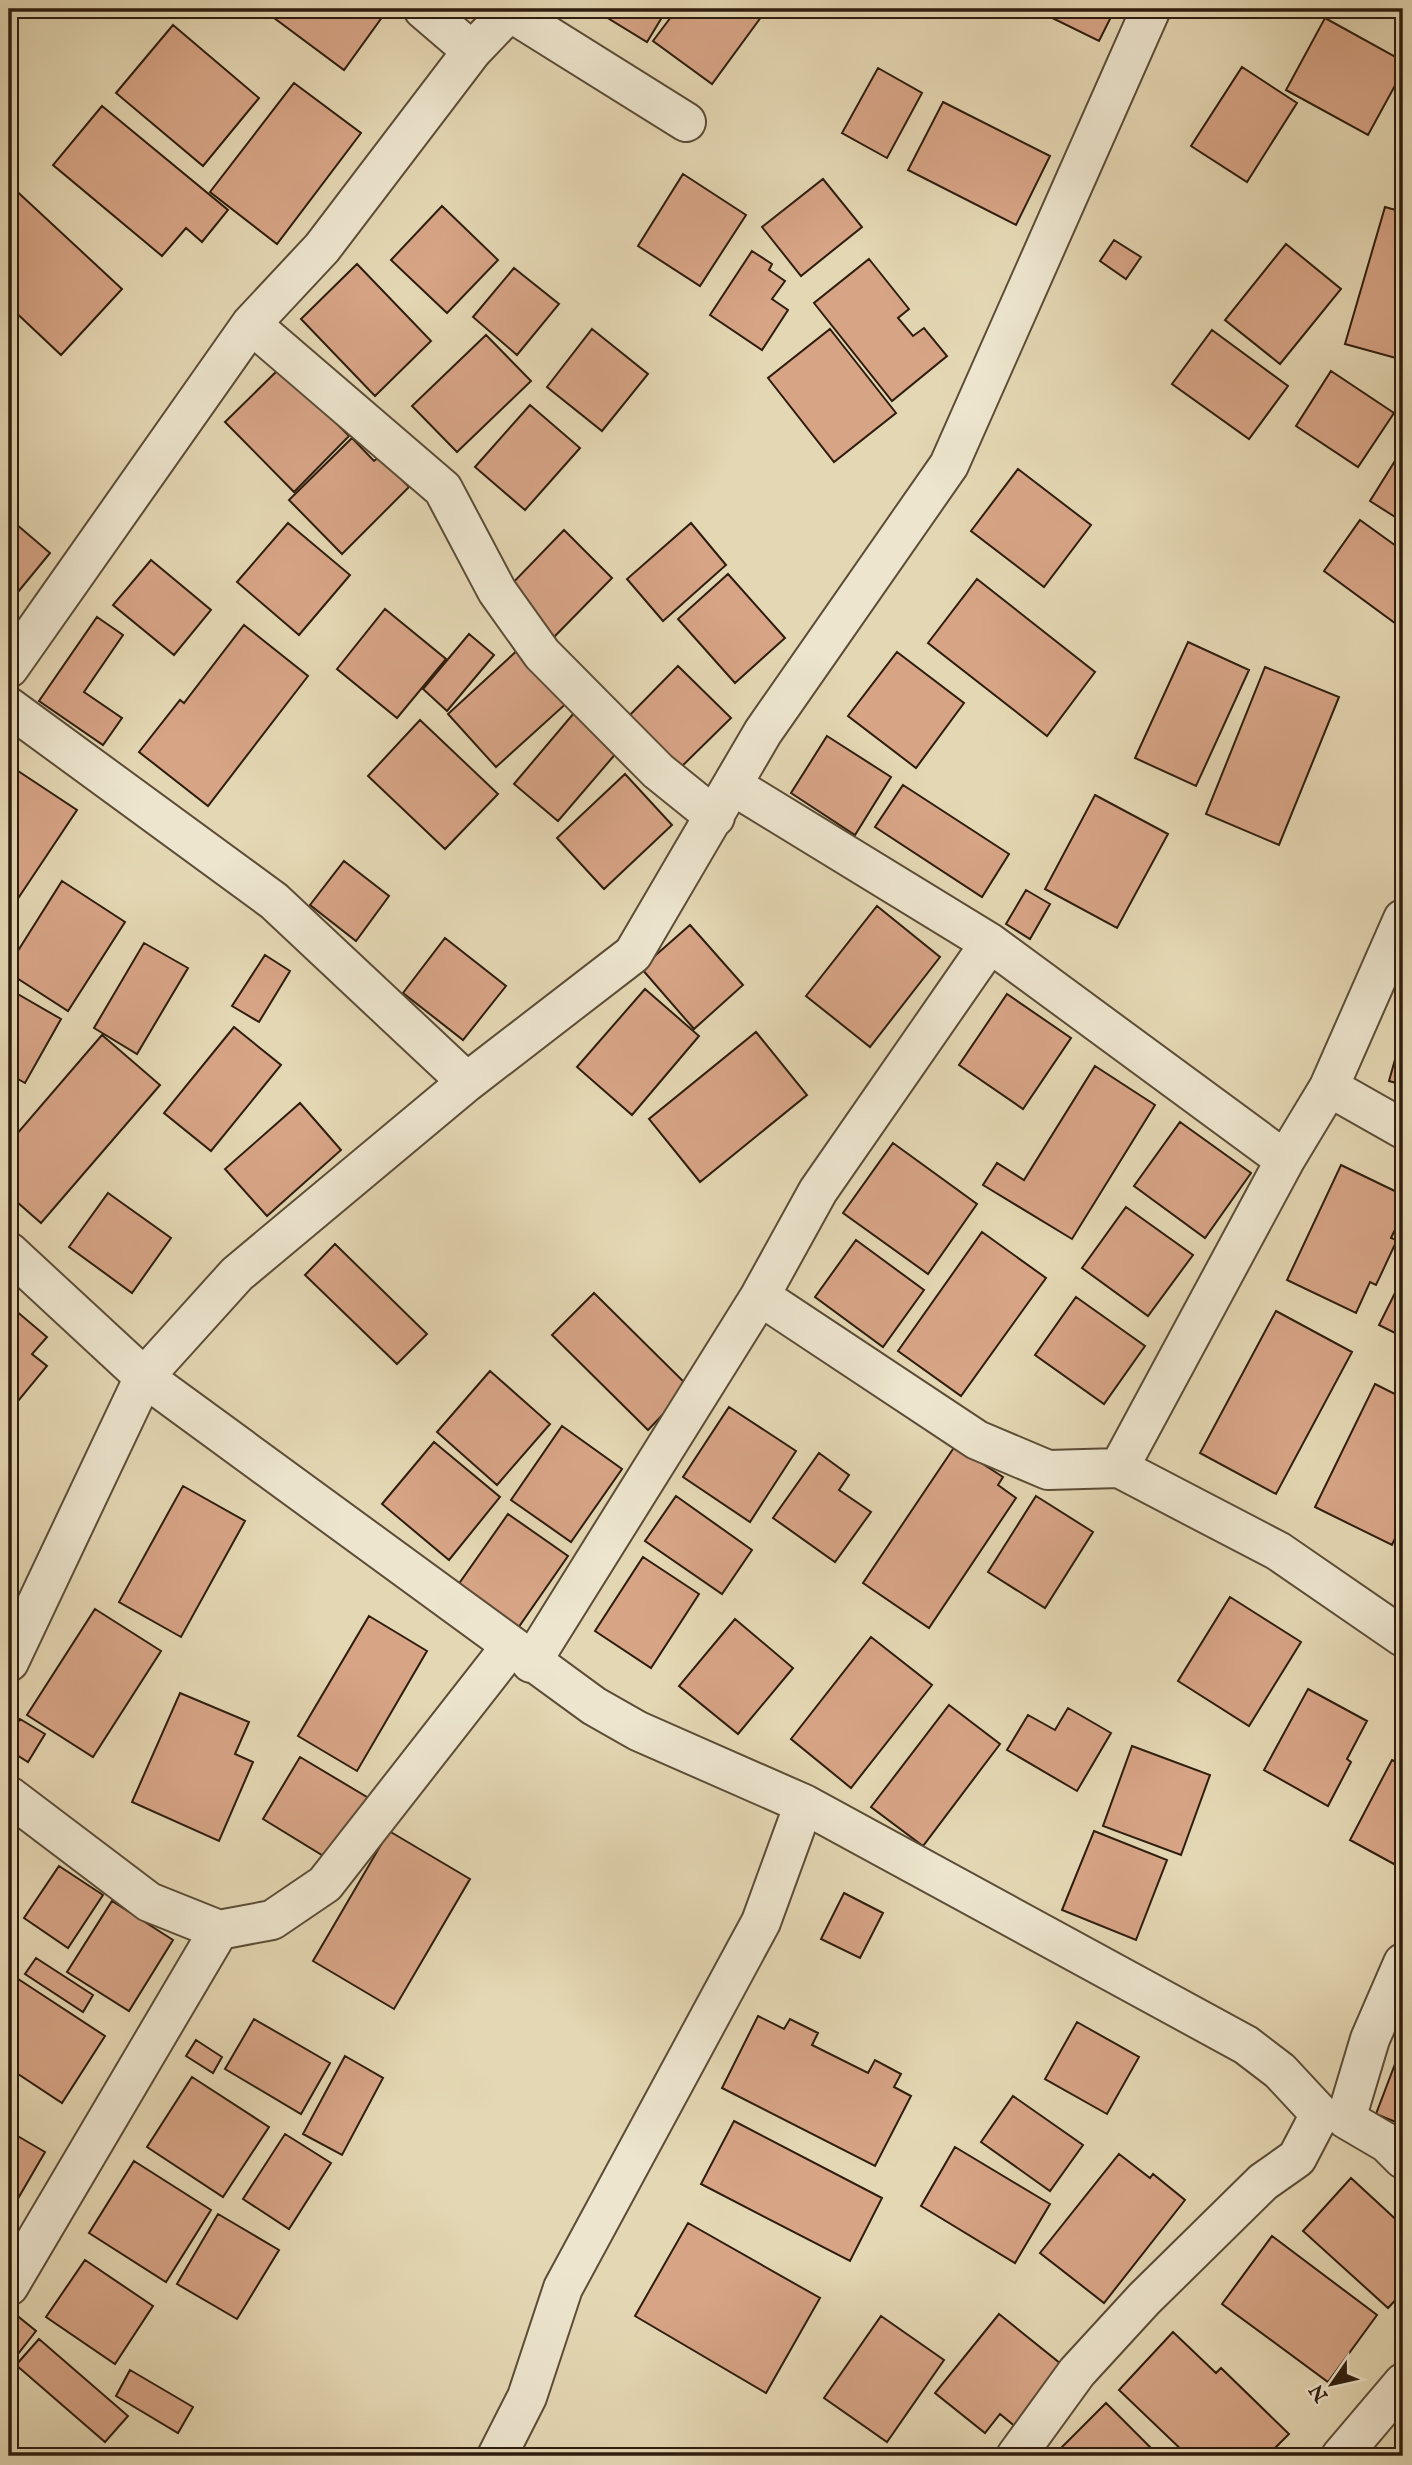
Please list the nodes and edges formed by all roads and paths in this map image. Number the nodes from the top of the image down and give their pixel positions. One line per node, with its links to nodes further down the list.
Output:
1 (423, 9): 4 (street)
2 (1151, 9): 9 (street)
3 (511, 10): 4 (street); 5 (street)
4 (472, 51): 6 (street)
5 (686, 122)
6 (251, 324): 7 (street); 9 (street)
7 (9, 668)
8 (9, 707): 12 (street)
9 (724, 801): 11 (street); 12 (street)
10 (1403, 919): 13 (street)
11 (990, 943): 15 (street); 17 (street)
12 (467, 1082): 18 (street)
13 (1329, 1087): 14 (street); 15 (street)
14 (1403, 1129)
15 (1285, 1160): 19 (street)
16 (9, 1252): 18 (street)
17 (760, 1296): 19 (street); 21 (street)
18 (144, 1377): 21 (street); 22 (street)
19 (1119, 1468): 20 (street)
20 (1403, 1637)
21 (521, 1655): 24 (street); 25 (street)
22 (9, 1662)
23 (9, 1796): 25 (street)
24 (804, 1804): 30 (street); 31 (street)
25 (219, 1930): 28 (street)
26 (1403, 1963): 27 (street)
27 (1403, 2159)
28 (9, 2286)
29 (1403, 2383): 32 (street)
30 (497, 2456)
31 (1016, 2456)
32 (1341, 2456)

